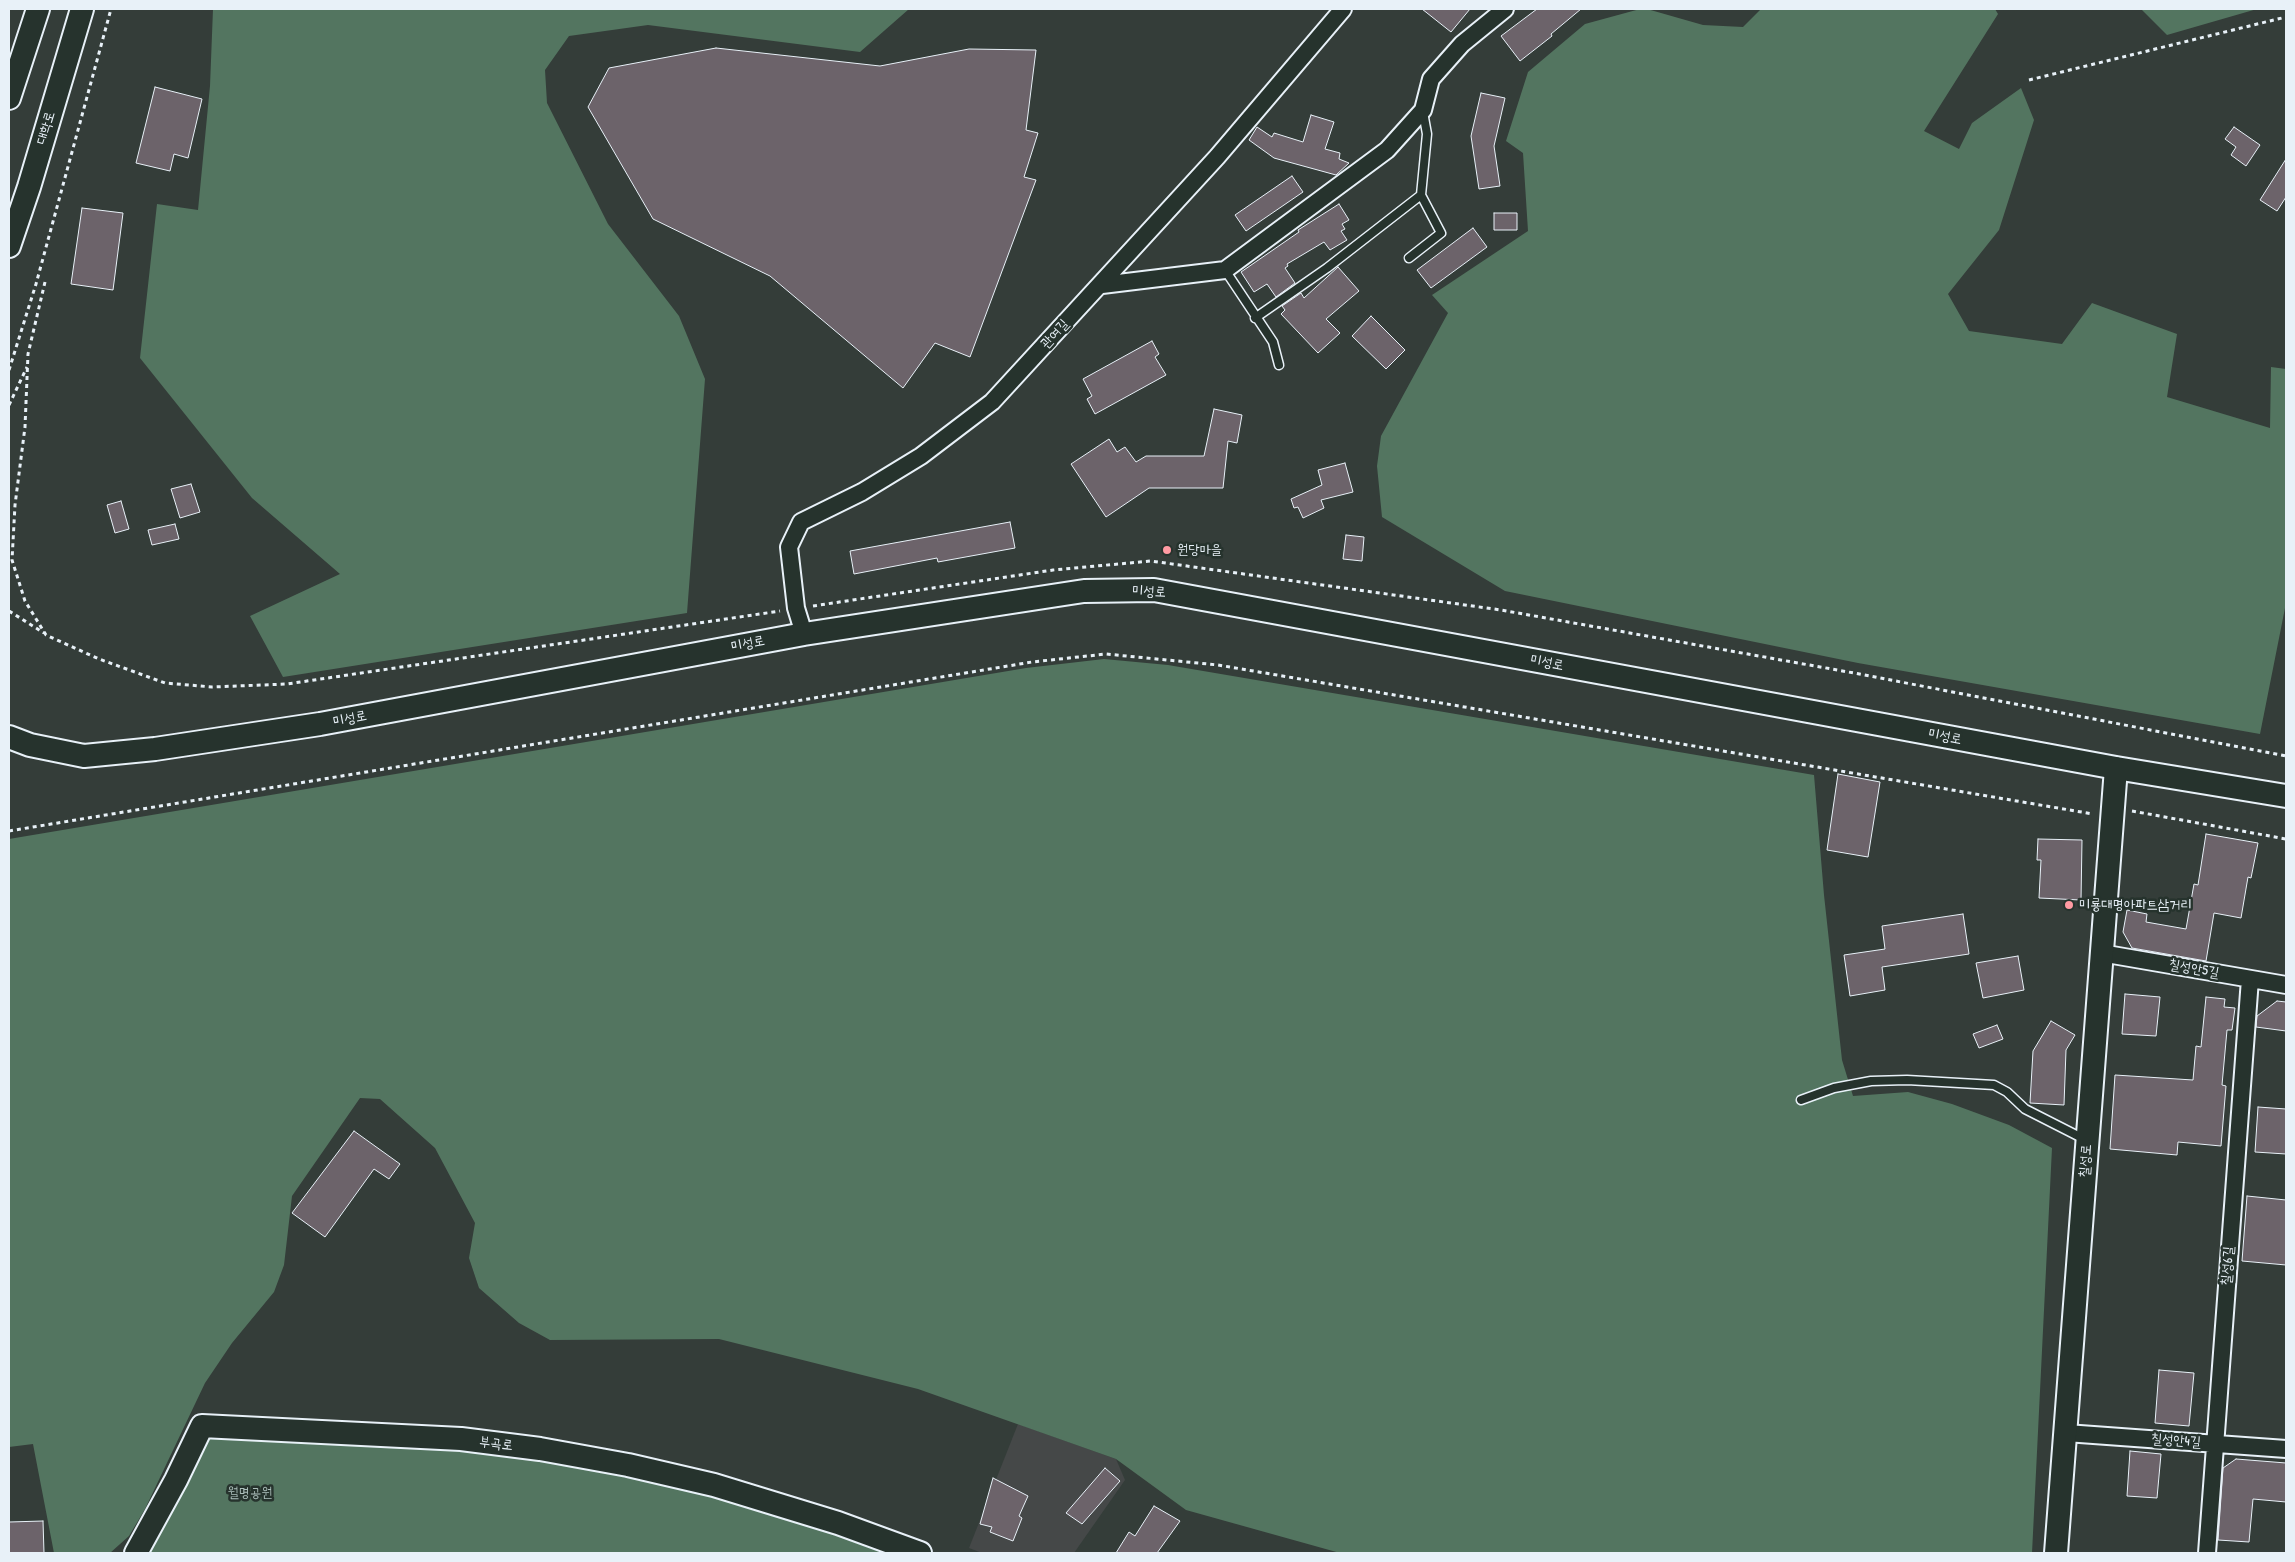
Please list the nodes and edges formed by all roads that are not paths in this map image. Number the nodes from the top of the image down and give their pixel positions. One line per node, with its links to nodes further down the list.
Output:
1 (38, 9): 5 (street)
2 (82, 9): 8 (street, 대학로)
3 (1343, 9): 11 (street, 관여길)
4 (1505, 9): 6 (street)
5 (9, 98)
6 (1423, 110): 7 (lane); 10 (street)
7 (1421, 195): 9 (lane); 12 (lane)
8 (9, 246)
9 (1410, 258)
10 (1225, 270): 11 (street); 12 (lane)
11 (1102, 285): 14 (street, 관여길)
12 (1256, 318): 13 (lane)
13 (1279, 365)
14 (804, 634): 15 (street, 미성로); 16 (street, 미성로)
15 (9, 737)
16 (2116, 768): 17 (street, 미성로); 18 (street, 칠성로)
17 (2286, 796)
18 (2101, 953): 19 (street, 칠성안5길); 22 (street, 칠성로)
19 (2250, 979): 20 (street, 칠성안5길); 24 (street, 칠성6길)
20 (2286, 986)
21 (1801, 1100): 22 (lane)
22 (2088, 1141): 23 (street, 칠성로)
23 (2066, 1433): 24 (street, 칠성안4길); 28 (street, 칠성로)
24 (2214, 1444): 25 (street, 칠성안4길); 29 (street, 칠성6길)
25 (2286, 1449)
26 (136, 1553): 27 (street, 부곡로)
27 (920, 1553)
28 (2056, 1553)
29 (2207, 1553)

